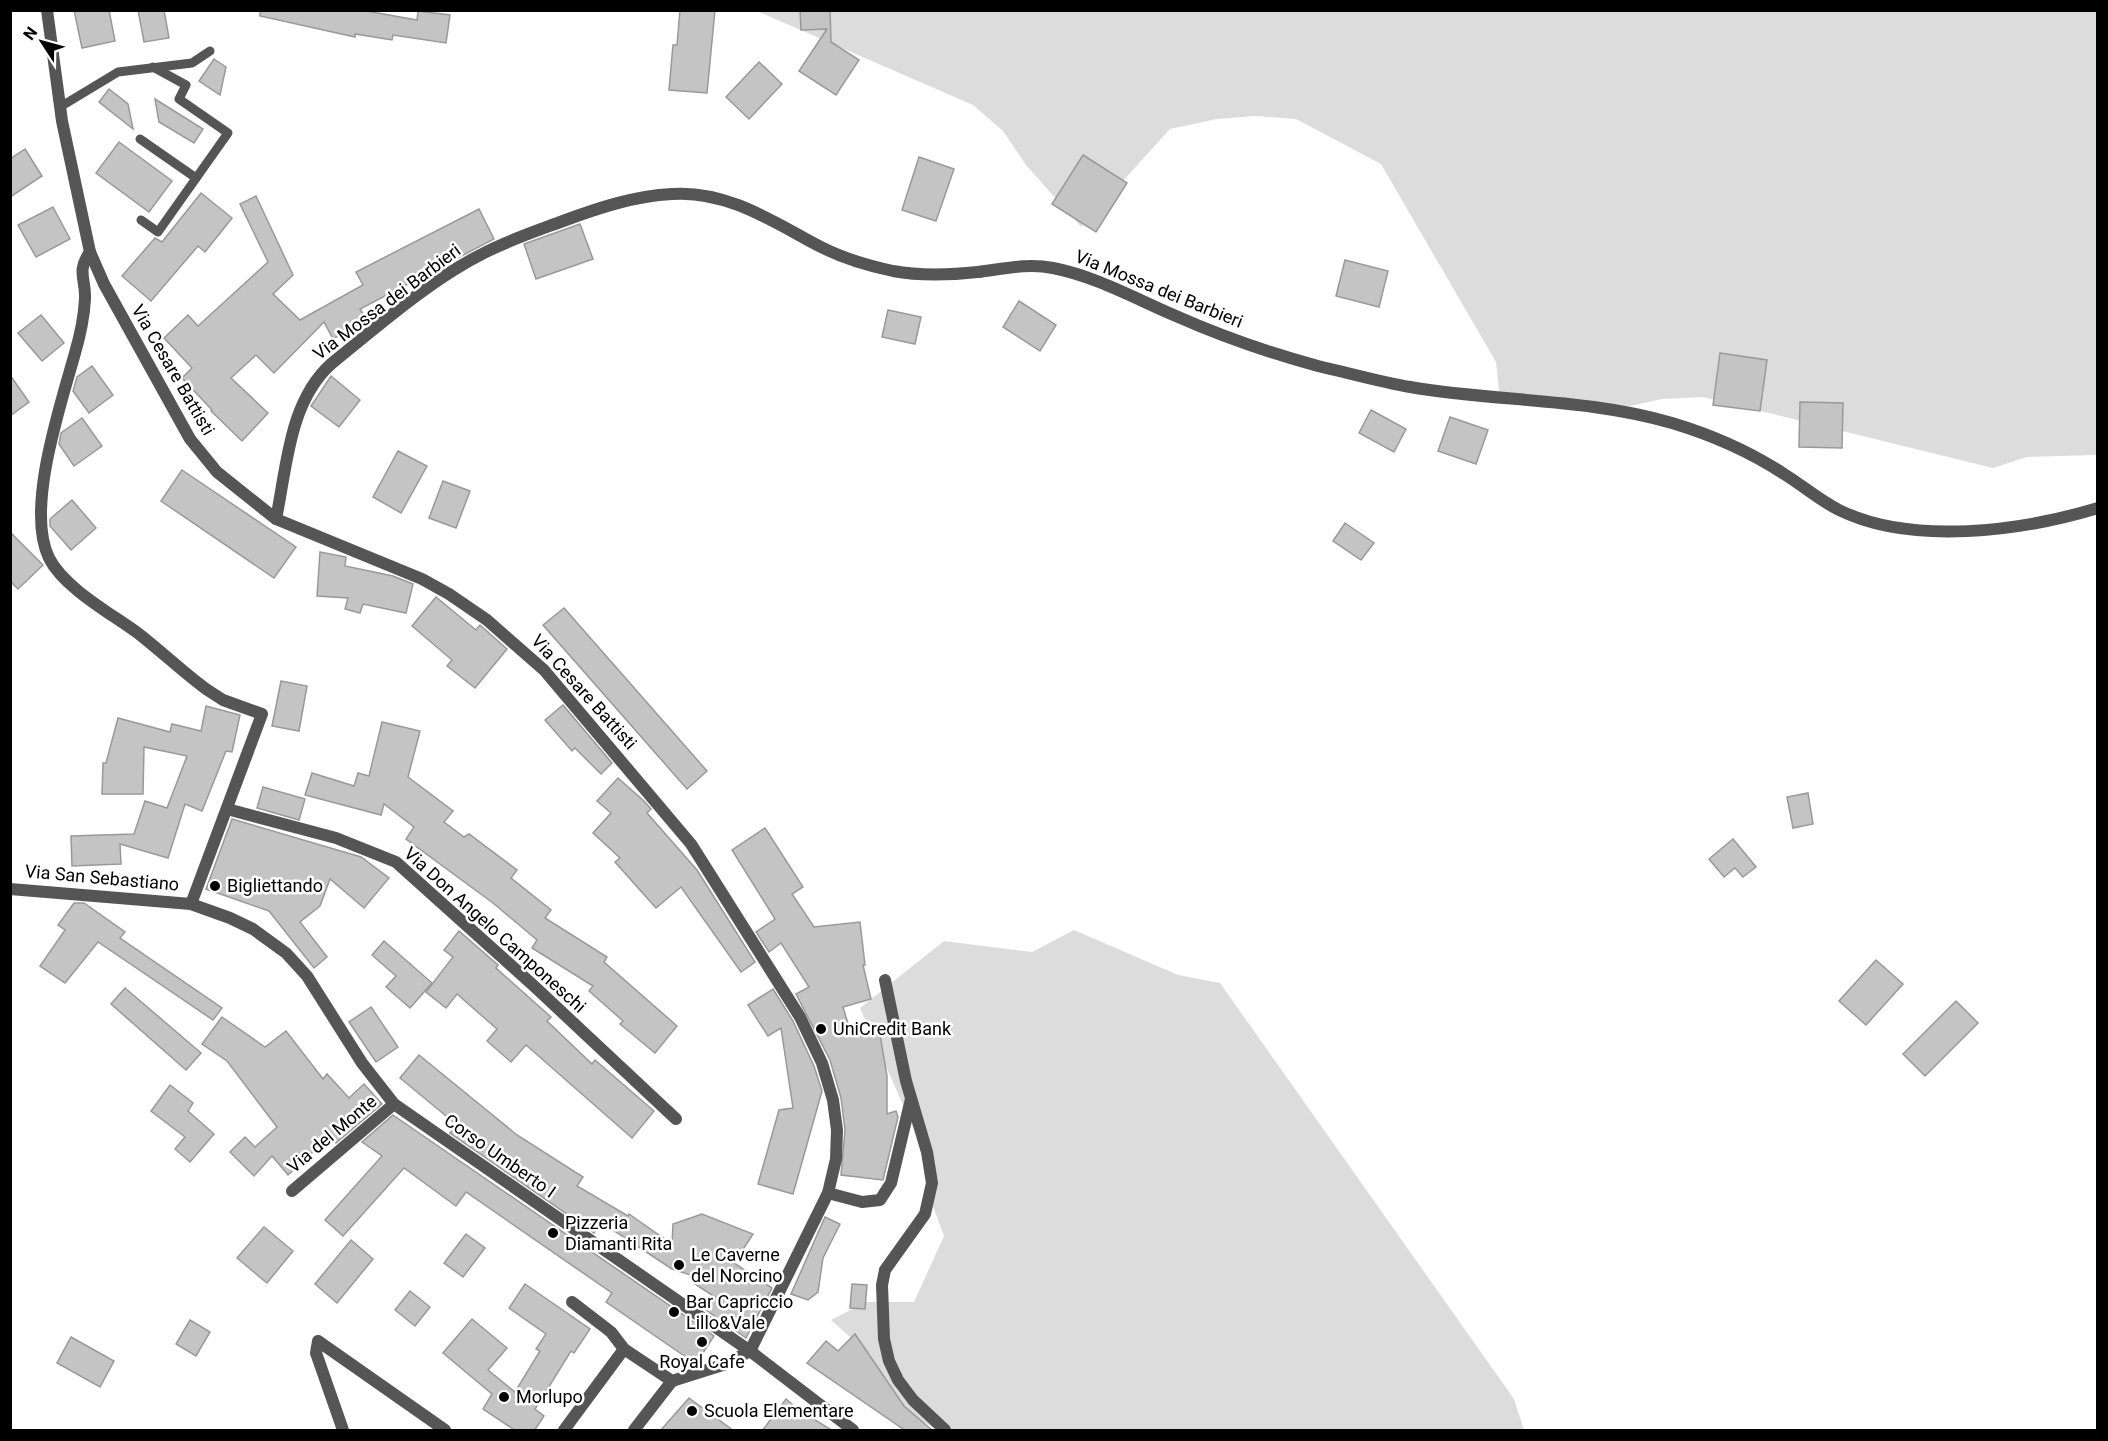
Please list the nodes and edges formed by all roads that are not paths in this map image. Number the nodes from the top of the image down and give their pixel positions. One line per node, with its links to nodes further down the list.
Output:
1 (46, 10): 4 (street, Via Cesare Battisti)
2 (210, 51): 3 (lane)
3 (153, 67): 4 (lane); 6 (lane)
4 (60, 107): 8 (street, Via Cesare Battisti)
5 (140, 139): 6 (lane)
6 (196, 177): 7 (lane)
7 (141, 219)
8 (90, 252): 10 (street, Via Cesare Battisti); 11 (street)
9 (2097, 508): 10 (street, Via Mossa dei Barbieri)
10 (276, 519): 19 (street, Via Cesare Battisti)
11 (227, 809): 13 (street); 17 (street, Via Don Angelo Camponeschi)
12 (10, 889): 13 (street, Via San Sebastiano)
13 (191, 904): 16 (street, Corso Umberto I)
14 (885, 980): 15 (street)
15 (911, 1099): 19 (street); 29 (street)
16 (394, 1104): 18 (street, Via del Monte); 22 (street, Corso Umberto I)
17 (676, 1119)
18 (292, 1191)
19 (828, 1193): 22 (street, Via Cesare Battisti)
20 (572, 1302): 21 (street)
21 (624, 1349): 23 (street); 26 (street)
22 (750, 1351): 23 (street); 28 (street, Corso Umberto I)
23 (672, 1381): 27 (street)
24 (343, 1431): 25 (street)
25 (445, 1431)
26 (564, 1431)
27 (634, 1431)
28 (853, 1431)
29 (945, 1431)

